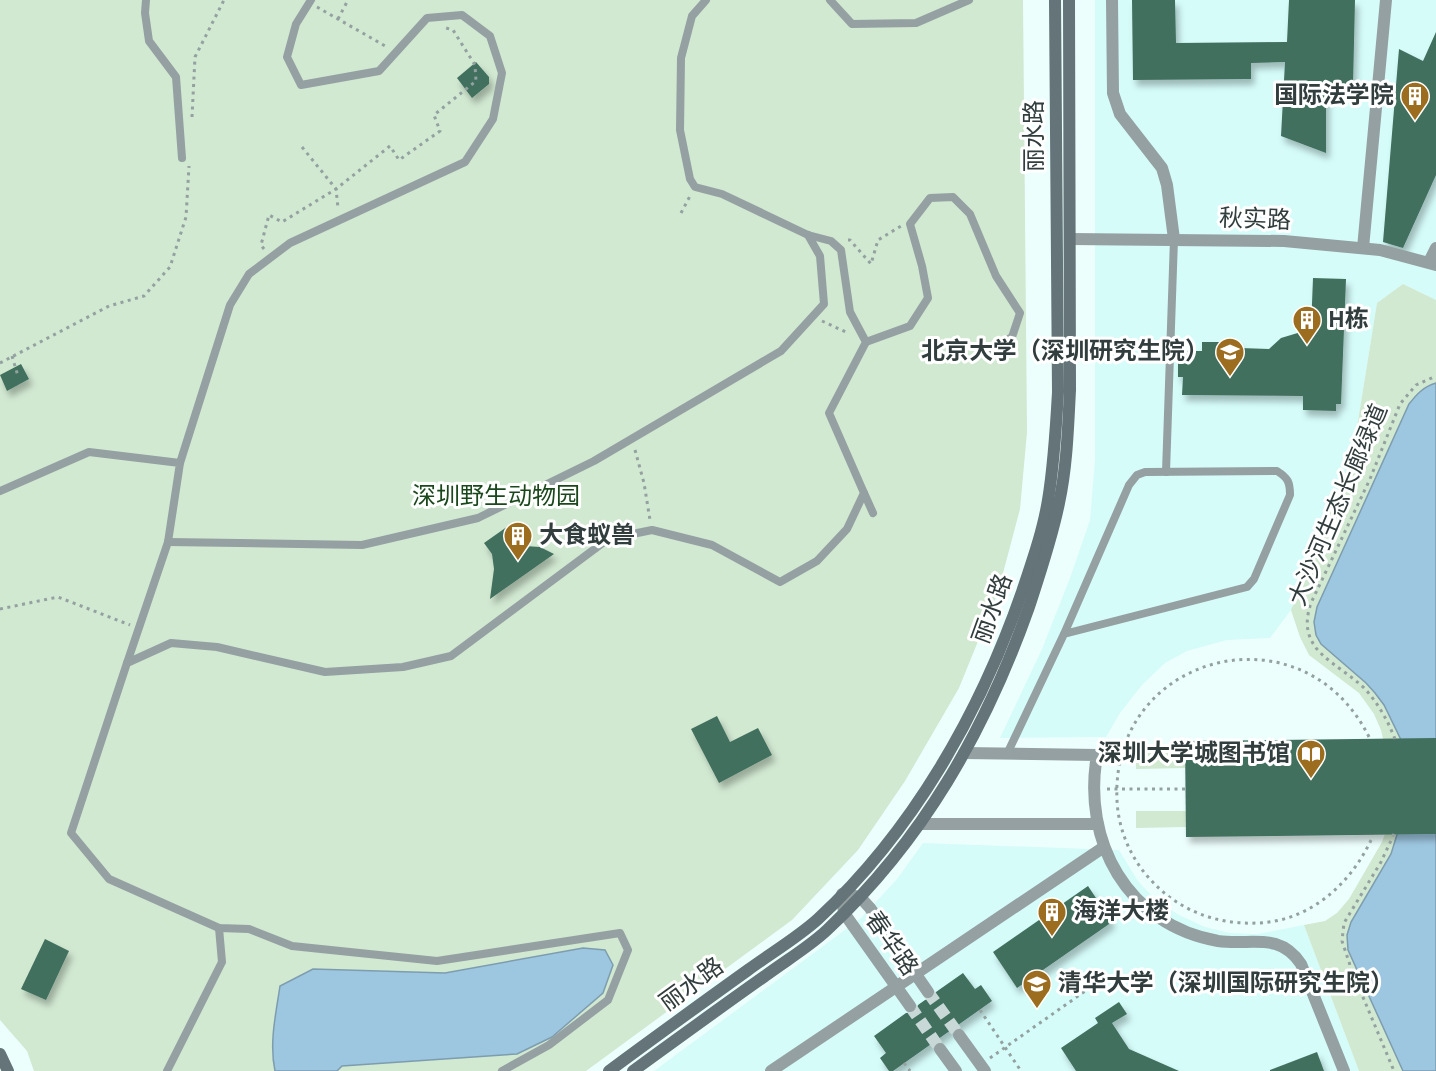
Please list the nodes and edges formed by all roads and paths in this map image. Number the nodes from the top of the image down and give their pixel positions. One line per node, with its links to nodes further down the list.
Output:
1 (146, 0): 17 (lane)
2 (224, 0): 15 (path)
3 (348, 0): 12 (path)
4 (706, 0): 18 (lane)
5 (830, 0): 6 (lane)
6 (969, 0)
7 (1055, 0): 61 (main road, 丽水路)
8 (1069, 0): 25 (main road, 丽水路)
9 (1112, 0): 24 (street)
10 (1386, 0): 27 (street)
11 (312, 2): 12 (path); 29 (lane)
12 (338, 19): 14 (path)
13 (441, 27): 19 (path)
14 (395, 51)
15 (191, 126)
16 (302, 147): 19 (path)
17 (186, 159): 34 (path)
18 (695, 187): 21 (path); 23 (lane)
19 (336, 189): 20 (path); 29 (path)
20 (339, 211)
21 (681, 213)
22 (910, 224): 26 (path); 32 (lane); 33 (lane)
23 (808, 235): 26 (lane); 31 (lane)
24 (1174, 239): 25 (street, 秋实路); 27 (street, 秋实路); 40 (lane)
25 (1070, 240): 52 (main road, 丽水路)
26 (831, 241): 32 (lane)
27 (1364, 248): 30 (street, 秋实路)
28 (1436, 248): 30 (street)
29 (272, 257): 39 (lane)
30 (1432, 264)
31 (813, 316): 32 (path); 38 (lane)
32 (866, 342): 42 (lane)
33 (992, 349)
34 (12, 356): 35 (path); 36 (path)
35 (0, 363)
36 (18, 376)
37 (1436, 376): 51 (path, 大沙河生态长廊绿道)
38 (632, 438): 44 (path); 45 (lane)
39 (180, 463): 41 (lane); 45 (lane)
40 (1166, 472): 48 (lane); 48 (lane)
41 (0, 491)
42 (864, 493): 43 (lane); 44 (lane)
43 (873, 513)
44 (652, 530): 49 (lane)
45 (168, 542): 47 (lane)
46 (0, 609): 47 (path)
47 (140, 629): 49 (lane)
48 (1064, 634): 53 (lane)
49 (127, 663): 64 (lane)
50 (1369, 737): 54 (path)
51 (1395, 738)
52 (964, 753): 53 (street); 56 (main road, 丽水路)
53 (1007, 754): 57 (street)
54 (1116, 789): 55 (path); 59 (path)
55 (1185, 789)
56 (921, 824): 57 (street); 62 (main road, 丽水路)
57 (1096, 824): 60 (street)
58 (1394, 834): 87 (path)
59 (1372, 838)
60 (1104, 847): 65 (street); 86 (street)
61 (842, 894): 62 (street, 春华路); 63 (street, 春华路); 80 (main road, 丽水路)
62 (860, 897): 63 (main road, 丽水路); 65 (street, 春华路)
63 (844, 913): 66 (street, 春华路); 81 (main road, 丽水路)
64 (219, 928): 78 (lane); 79 (lane)
65 (916, 974): 66 (street); 68 (street, 春华路)
66 (896, 987): 69 (street, 春华路); 82 (street)
67 (1092, 987): 72 (path)
68 (928, 992)
69 (910, 1006)
70 (980, 1010): 72 (path)
71 (959, 1035): 76 (street)
72 (1005, 1048): 76 (path); 85 (path)
73 (940, 1049): 84 (street)
74 (0, 1054): 77 (main road)
75 (904, 1063): 83 (path)
76 (986, 1065)
77 (8, 1071)
78 (167, 1071)
79 (502, 1071)
80 (609, 1071)
81 (633, 1071)
82 (771, 1071)
83 (910, 1071)
84 (956, 1071)
85 (1021, 1071)
86 (1344, 1071)
87 (1394, 1071)

